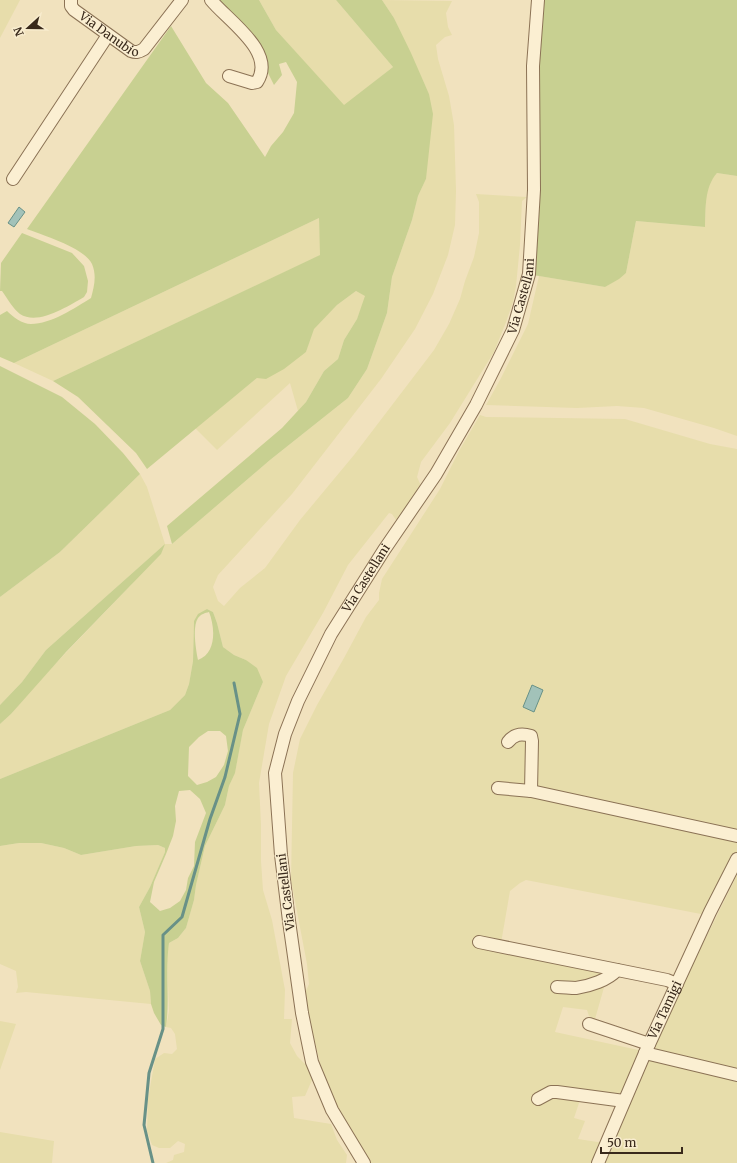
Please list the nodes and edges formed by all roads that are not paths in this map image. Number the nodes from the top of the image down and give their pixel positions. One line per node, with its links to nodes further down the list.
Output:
1 (71, 0): 5 (street, Via Danubio)
2 (182, 0): 5 (street, Via Danubio)
3 (211, 0): 6 (street)
4 (538, 0): 22 (street, Via Castellani)
5 (108, 35): 7 (street)
6 (229, 76)
7 (13, 179)
8 (508, 742): 10 (street)
9 (498, 788): 10 (street)
10 (531, 791): 11 (street)
11 (737, 836)
12 (737, 859): 15 (street, Via Tamigi)
13 (479, 942): 14 (street)
14 (617, 970): 15 (street); 16 (street)
15 (677, 984): 18 (street, Via Tamigi)
16 (557, 987)
17 (588, 1024): 18 (street)
18 (647, 1048): 19 (street); 21 (street, Via Tamigi)
19 (737, 1074)
20 (538, 1099): 21 (street)
21 (624, 1101): 23 (street, Via Tamigi)
22 (364, 1163)
23 (598, 1163)

